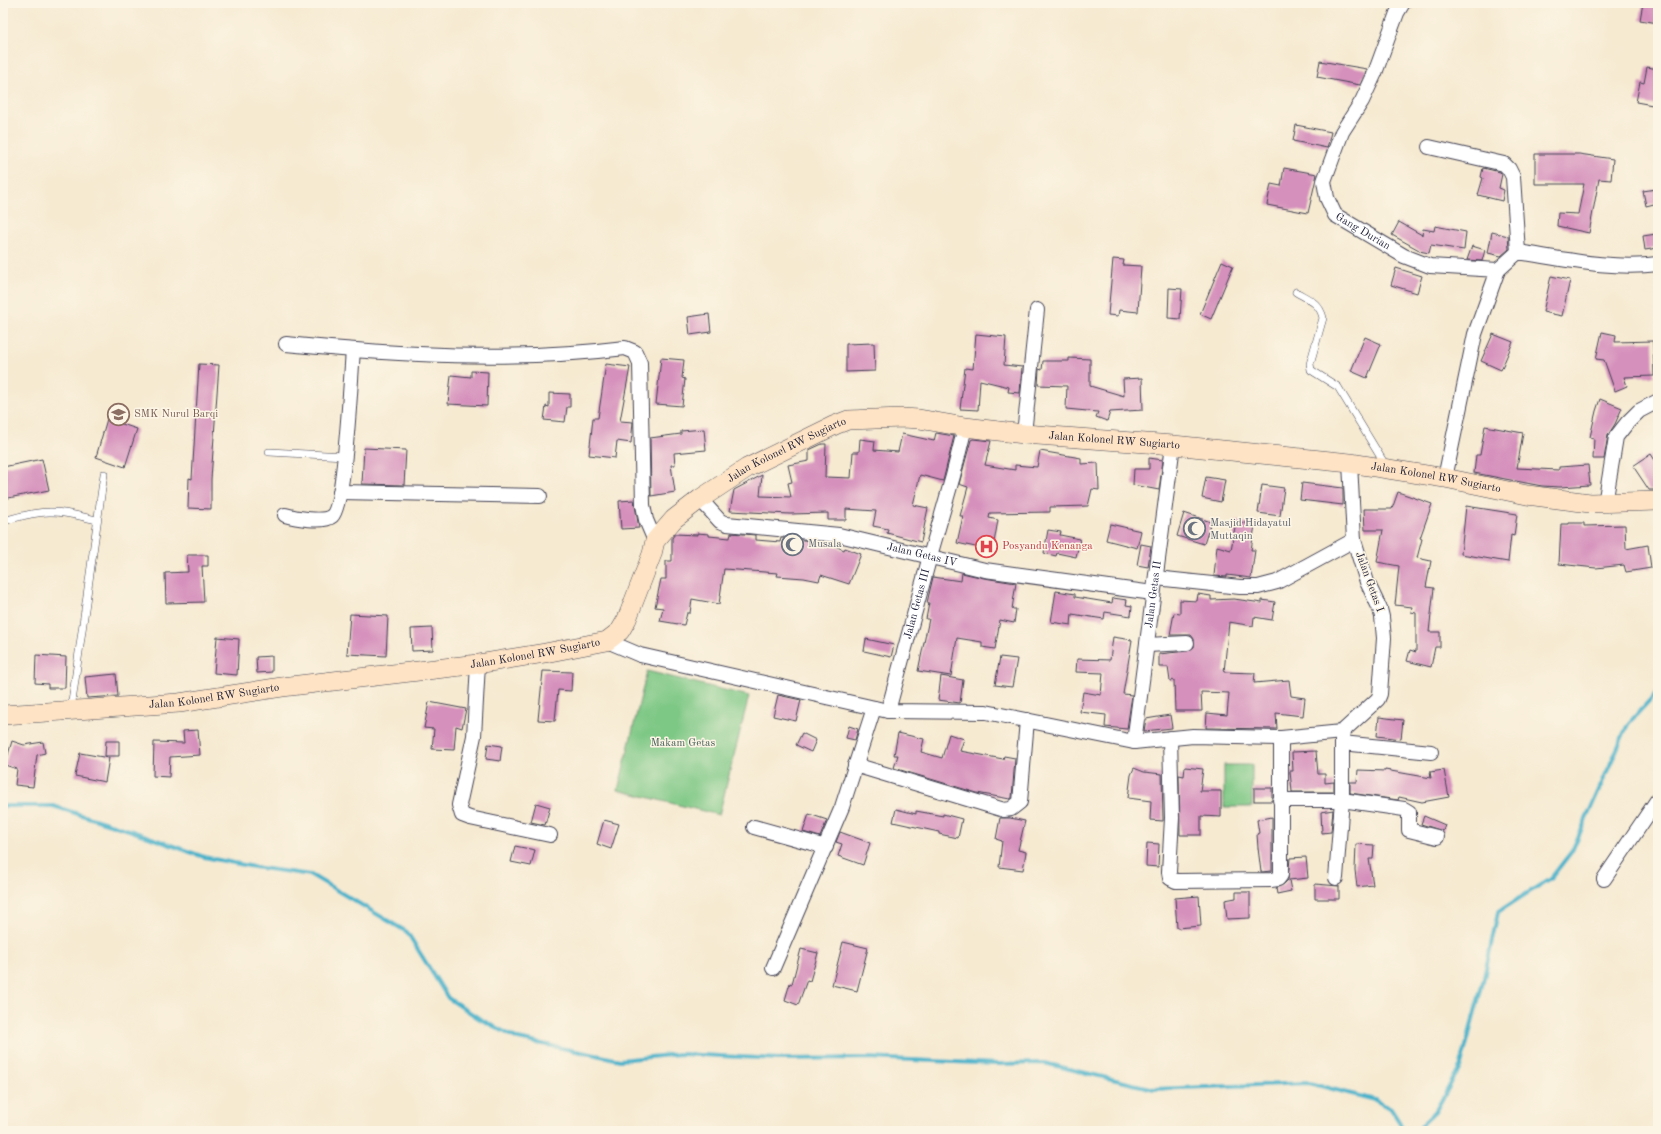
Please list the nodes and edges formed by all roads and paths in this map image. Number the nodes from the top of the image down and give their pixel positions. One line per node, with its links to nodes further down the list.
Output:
1 (1403, 3): 5 (street, Gang Durian)
2 (1429, 147): 3 (street)
3 (1518, 252): 4 (street); 5 (street)
4 (1658, 264)
5 (1498, 270): 19 (street)
6 (1296, 292): 17 (lane)
7 (1037, 310): 12 (street)
8 (286, 344): 9 (street)
9 (353, 350): 15 (street); 29 (street)
10 (1658, 401): 24 (street)
11 (965, 427): 12 (main road, Jalan Kolonel RW Sugiarto); 22 (main road, Jalan Kolonel RW Sugiarto); 30 (street, Jalan Getas III)
12 (1024, 434): 13 (main road, Jalan Kolonel RW Sugiarto)
13 (1173, 445): 16 (main road, Jalan Kolonel RW Sugiarto); 31 (street, Jalan Getas II)
14 (269, 452): 15 (lane)
15 (345, 456): 20 (street)
16 (1350, 463): 17 (main road, Jalan Kolonel RW Sugiarto); 28 (street, Jalan Getas I)
17 (1387, 469): 19 (main road, Jalan Kolonel RW Sugiarto)
18 (104, 474): 26 (lane)
19 (1445, 478): 24 (main road, Jalan Kolonel RW Sugiarto)
20 (340, 492): 21 (street); 25 (street)
21 (540, 496)
22 (700, 499): 29 (main road, Jalan Kolonel RW Sugiarto); 30 (street, Jalan Getas IV)
23 (1658, 501): 24 (main road, Jalan Kolonel RW Sugiarto)
24 (1605, 504)
25 (285, 515)
26 (97, 520): 27 (lane); 38 (lane)
27 (3, 521)
28 (1354, 540): 31 (street); 42 (street, Jalan Getas I)
29 (655, 541): 33 (main road, Jalan Kolonel RW Sugiarto)
30 (930, 556): 32 (street, Jalan Getas IV); 39 (street, Jalan Getas III)
31 (1156, 578): 32 (street, Jalan Getas II)
32 (1153, 593): 35 (street, Jalan Getas II)
33 (607, 642): 36 (main road, Jalan Kolonel RW Sugiarto); 37 (street)
34 (1187, 643): 35 (street)
35 (1147, 645): 45 (street, Jalan Getas II)
36 (478, 664): 38 (main road, Jalan Kolonel RW Sugiarto); 52 (street)
37 (874, 708): 39 (street); 47 (street)
38 (71, 710): 40 (main road, Jalan Kolonel RW Sugiarto)
39 (888, 711): 41 (street)
40 (3, 715)
41 (1027, 720): 45 (street); 47 (street)
42 (1342, 737): 44 (street); 46 (street); 50 (street)
43 (1170, 738): 44 (street); 45 (street); 49 (street)
44 (1281, 738): 49 (street)
45 (1134, 742)
46 (1431, 752)
47 (855, 765): 54 (street)
48 (1658, 799): 56 (street)
49 (1280, 800): 50 (street)
50 (1342, 800): 53 (street); 55 (street)
51 (754, 827): 54 (street)
52 (550, 835)
53 (1437, 837)
54 (826, 847): 57 (street)
55 (1336, 878)
56 (1604, 879)
57 (773, 968)

